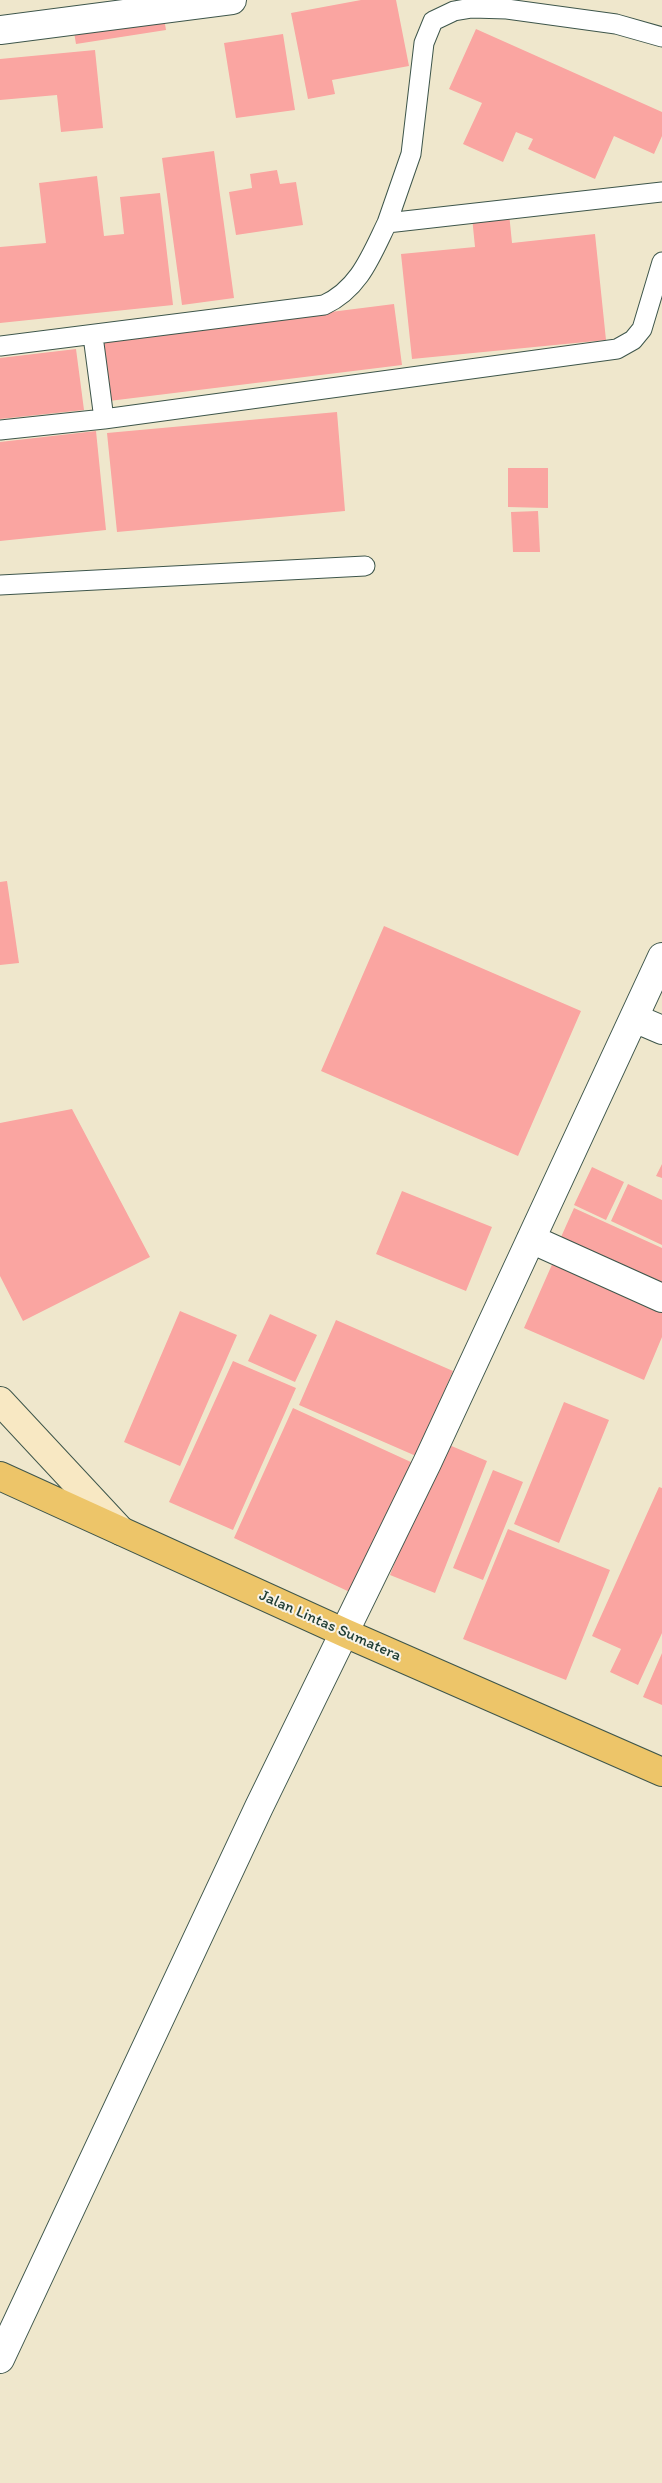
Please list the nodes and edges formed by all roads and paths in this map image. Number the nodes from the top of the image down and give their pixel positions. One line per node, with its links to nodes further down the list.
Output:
1 (232, 0): 2 (street)
2 (0, 30)
3 (662, 37): 5 (lane)
4 (662, 192): 5 (lane)
5 (387, 223): 7 (lane)
6 (662, 262): 9 (lane)
7 (93, 336): 8 (lane); 9 (lane)
8 (0, 346)
9 (104, 419): 10 (lane)
10 (0, 430)
11 (365, 566): 12 (lane)
12 (0, 585)
13 (662, 957): 14 (street)
14 (634, 1018): 15 (street); 16 (street)
15 (662, 1030)
16 (531, 1239): 17 (street); 21 (street)
17 (662, 1298)
18 (0, 1401): 20 (main road)
19 (0, 1476): 20 (highway, Jalan Lintas Sumatera)
20 (121, 1531): 21 (highway, Jalan Lintas Sumatera)
21 (345, 1633): 22 (highway, Jalan Lintas Sumatera); 23 (street)
22 (662, 1772)
23 (0, 2359)

